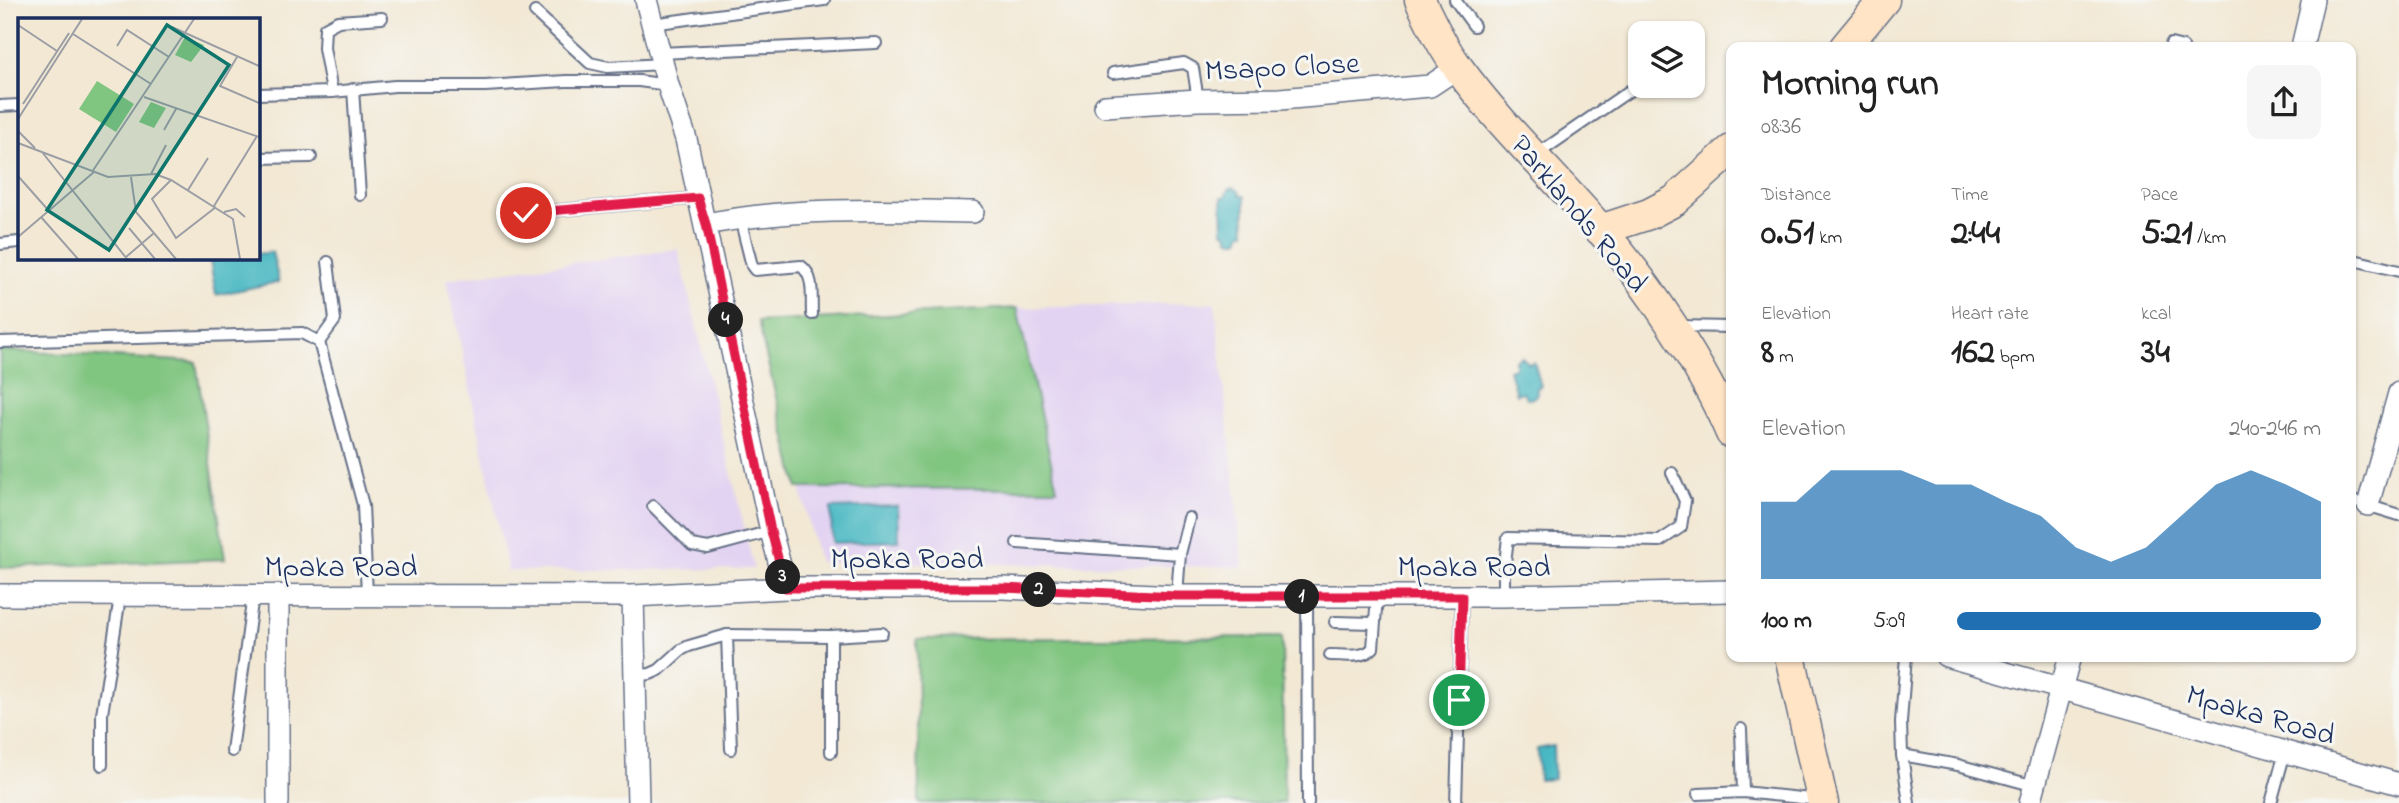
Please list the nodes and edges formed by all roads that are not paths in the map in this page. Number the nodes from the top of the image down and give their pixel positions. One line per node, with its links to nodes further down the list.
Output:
1 (646, 0): 9 (street)
2 (824, 0): 9 (lane)
3 (1420, 0): 15 (main road, Parklands Road)
4 (1455, 0): 10 (lane)
5 (1884, 0): 11 (main road)
6 (2314, 0): 12 (street)
7 (535, 12): 14 (lane)
8 (382, 18): 19 (lane)
9 (652, 23): 14 (street)
10 (1474, 26)
11 (1848, 42)
12 (2303, 42)
13 (876, 43): 14 (lane)
14 (661, 59): 17 (street)
15 (1457, 68): 22 (street, Msapo Close); 28 (main road, Parklands Road)
16 (1113, 73): 22 (lane)
17 (668, 86): 18 (lane); 31 (street)
18 (353, 89): 19 (lane); 30 (lane)
19 (332, 92): 21 (lane)
20 (1628, 92): 28 (lane)
21 (259, 93)
22 (1198, 100): 24 (street, Msapo Close)
23 (18, 105): 25 (lane)
24 (1105, 106)
25 (0, 107)
26 (1726, 154): 36 (main road)
27 (312, 157): 29 (lane)
28 (1534, 157): 36 (main road, Parklands Road)
29 (259, 158)
30 (360, 195)
31 (698, 198): 33 (lane); 35 (street)
32 (973, 212): 34 (street)
33 (526, 213)
34 (740, 218): 35 (street); 42 (lane)
35 (706, 224): 54 (street)
36 (1600, 230): 43 (main road, Parklands Road)
37 (18, 242): 38 (lane)
38 (0, 244)
39 (2356, 260): 41 (lane)
40 (328, 262): 46 (lane)
41 (2399, 271)
42 (813, 314)
43 (1670, 326): 44 (lane); 48 (main road, Parklands Road)
44 (1726, 327)
45 (0, 342): 46 (lane)
46 (319, 342): 62 (lane)
47 (2399, 393): 50 (street)
48 (1726, 422)
49 (1672, 472): 67 (lane)
50 (2359, 502): 52 (lane)
51 (653, 506): 54 (lane)
52 (2399, 515)
53 (1189, 518): 56 (lane)
54 (771, 531): 57 (street)
55 (1017, 542): 56 (lane)
56 (1180, 554): 64 (lane)
57 (786, 588): 63 (street, Mpaka Road); 64 (street, Mpaka Road)
58 (1726, 592): 67 (street, Mpaka Road)
59 (0, 595): 68 (street, Mpaka Road)
60 (253, 595): 61 (street, Mpaka Road); 68 (street, Mpaka Road); 84 (lane)
61 (278, 595): 62 (street, Mpaka Road); 94 (street)
62 (368, 595): 63 (street, Mpaka Road)
63 (633, 596): 80 (street)
64 (1177, 596): 69 (street, Mpaka Road)
65 (1377, 596): 66 (street, Mpaka Road); 69 (street, Mpaka Road); 71 (lane)
66 (1462, 596): 67 (street, Mpaka Road); 97 (lane)
67 (1504, 596)
68 (120, 597): 88 (lane)
69 (1307, 597): 96 (lane)
70 (1335, 622): 71 (lane)
71 (1374, 622): 75 (lane)
72 (882, 633): 74 (lane)
73 (727, 635): 74 (lane); 80 (lane); 83 (lane)
74 (831, 636): 85 (lane)
75 (1330, 655)
76 (1793, 662): 93 (main road)
77 (1906, 662): 87 (lane)
78 (1967, 662): 81 (street, Mpaka Road)
79 (2069, 662): 81 (street)
80 (633, 676): 95 (street)
81 (2062, 689): 86 (street, Mpaka Road); 92 (street)
82 (1741, 729): 90 (lane)
83 (731, 749)
84 (232, 751)
85 (831, 752)
86 (2285, 752): 89 (street, Mpaka Road); 99 (lane)
87 (1902, 755): 92 (lane); 98 (lane)
88 (102, 765)
89 (2399, 785): 100 (street)
90 (1743, 792): 91 (lane); 93 (lane)
91 (1698, 794)
92 (2033, 795)
93 (1823, 802)
94 (278, 803)
95 (638, 803)
96 (1308, 803)
97 (1456, 803)
98 (1909, 803)
99 (2271, 803)
100 (2395, 803)

